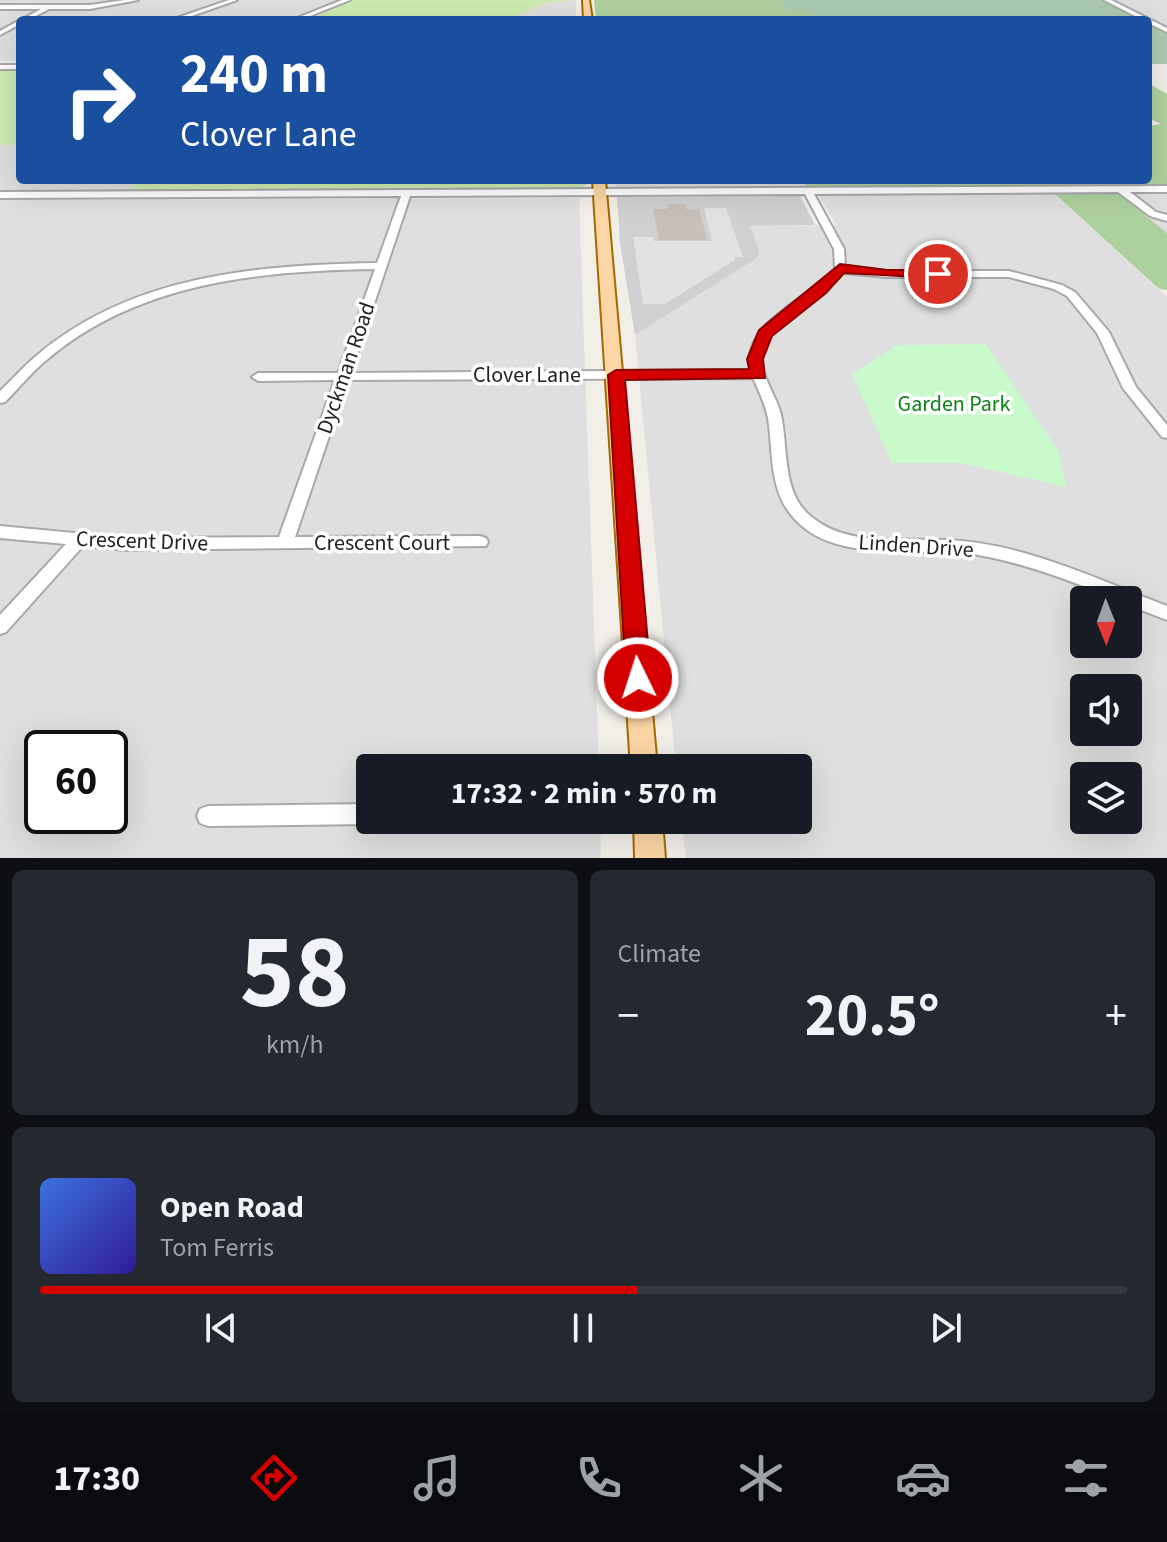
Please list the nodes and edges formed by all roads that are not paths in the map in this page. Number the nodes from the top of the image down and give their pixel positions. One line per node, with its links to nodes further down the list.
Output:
1 (61, 0): 7 (street)
2 (135, 0): 7 (street)
3 (234, 0): 9 (street)
4 (347, 0): 10 (street)
5 (1107, 0): 11 (street)
6 (0, 7): 7 (street)
7 (48, 7): 8 (street)
8 (31, 16)
9 (186, 16)
10 (305, 16)
11 (1139, 16)
12 (600, 186): 15 (street); 16 (street); 22 (main road)
13 (1120, 189): 14 (street); 15 (street); 18 (street)
14 (1167, 189)
15 (808, 191): 20 (street)
16 (407, 192): 17 (street); 19 (street, Dyckman Road)
17 (0, 195)
18 (1167, 218)
19 (381, 266): 23 (street, Dyckman Road); 25 (street)
20 (840, 269): 21 (street, Linden Drive); 26 (street)
21 (759, 374): 22 (street, Clover Lane); 31 (street, Linden Drive)
22 (616, 375): 23 (street, Clover Lane); 33 (main road)
23 (343, 376): 24 (street, Clover Lane); 30 (street, Dyckman Road)
24 (258, 377)
25 (0, 399)
26 (1167, 434)
27 (0, 532): 28 (street, Crescent Drive)
28 (79, 540): 30 (street, Crescent Drive); 32 (street)
29 (480, 542): 30 (street, Crescent Court)
30 (285, 543)
31 (1167, 613)
32 (0, 627)
33 (643, 754)
34 (356, 814): 35 (street)
35 (208, 816)
36 (649, 834): 37 (main road)
37 (650, 858)

